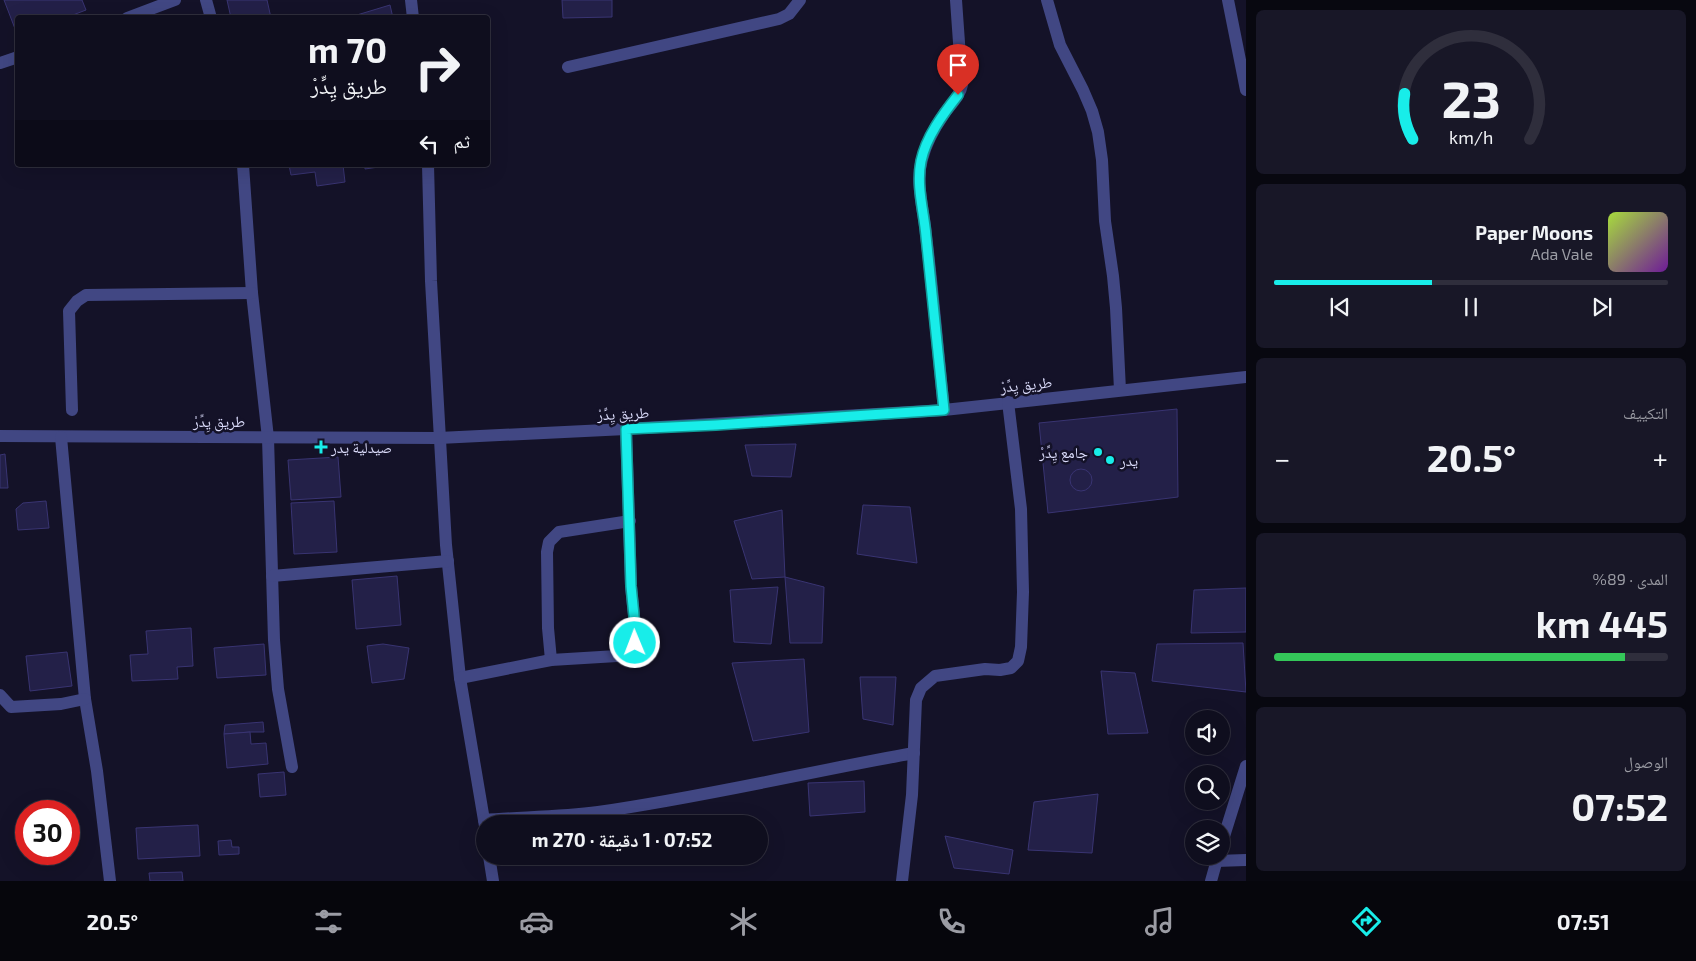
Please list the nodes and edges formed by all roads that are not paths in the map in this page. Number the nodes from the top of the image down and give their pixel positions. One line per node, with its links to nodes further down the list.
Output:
1 (175, 0): 8 (street)
2 (206, 0): 9 (street)
3 (411, 0): 10 (street)
4 (800, 0): 13 (street)
5 (956, 0): 22 (street)
6 (1047, 0): 19 (street)
7 (1228, 0): 14 (street)
8 (135, 15)
9 (209, 15)
10 (413, 15)
11 (15, 58): 12 (street)
12 (0, 63)
13 (568, 67)
14 (1246, 90)
15 (242, 167): 17 (street)
16 (428, 167): 27 (street)
17 (252, 294): 21 (street); 26 (street)
18 (1246, 377): 19 (street, طريق يِدِّرْ)
19 (1120, 390): 20 (street, طريق يِدِّرْ)
20 (1008, 402): 22 (street, طريق يِدِّرْ); 35 (street)
21 (72, 410)
22 (944, 410): 23 (street, طريق يِدِّرْ)
23 (626, 429): 27 (street, طريق يِدِّرْ); 28 (street)
24 (0, 436): 25 (street, طريق يِدِّرْ)
25 (61, 437): 26 (street, طريق يِدِّرْ); 34 (street)
26 (268, 438): 27 (street, طريق يِدِّرْ); 30 (street)
27 (439, 438): 29 (street)
28 (630, 521): 31 (street); 31 (street)
29 (448, 561): 30 (street); 32 (street)
30 (272, 576): 37 (street)
31 (551, 660): 32 (street)
32 (460, 678): 38 (street)
33 (0, 695): 34 (street)
34 (85, 699): 45 (street)
35 (914, 753): 39 (street); 47 (street)
36 (1246, 766): 40 (street)
37 (292, 767)
38 (484, 815)
39 (565, 815)
40 (1229, 820)
41 (1230, 859): 42 (street)
42 (1246, 860)
43 (490, 865): 46 (street)
44 (1216, 865): 48 (street)
45 (110, 881)
46 (493, 881)
47 (902, 881)
48 (1212, 881)

